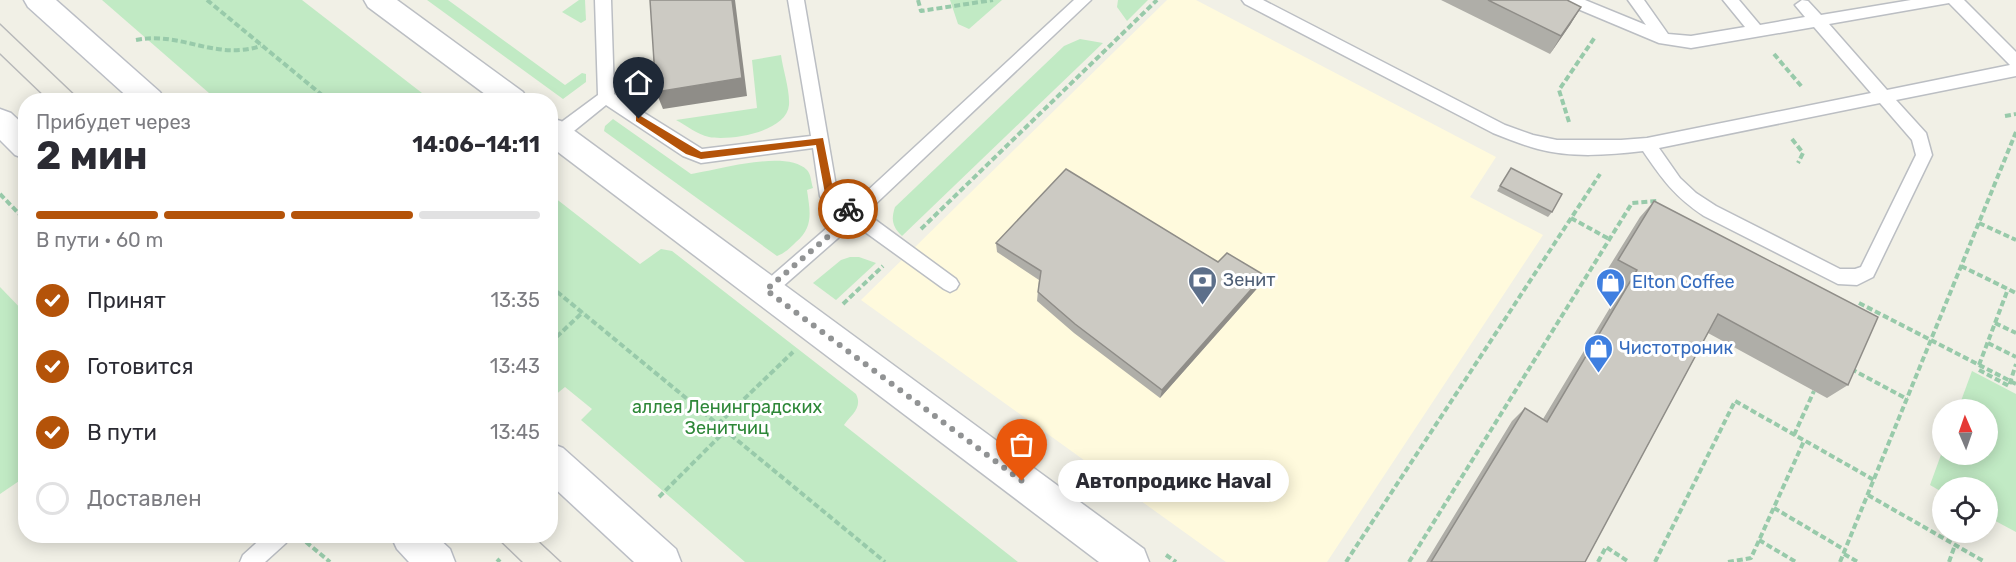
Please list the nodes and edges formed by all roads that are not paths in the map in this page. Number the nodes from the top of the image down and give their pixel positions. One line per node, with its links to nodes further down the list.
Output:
1 (38, 0): 18 (street)
2 (378, 0): 19 (street)
3 (603, 0): 20 (lane)
4 (796, 0): 26 (lane)
5 (1083, 0): 28 (lane)
6 (1250, 0): 27 (lane)
7 (1571, 0): 15 (lane)
8 (1636, 0): 15 (lane)
9 (1731, 0): 14 (lane)
10 (1943, 0): 13 (lane)
11 (1955, 0): 16 (lane)
12 (1803, 5): 13 (lane)
13 (1818, 22): 14 (lane); 21 (lane)
14 (1757, 32): 15 (lane)
15 (1665, 39)
16 (2016, 62)
17 (2016, 70): 21 (lane)
18 (142, 93)
19 (504, 93)
20 (606, 97): 23 (lane); 26 (lane)
21 (1883, 97): 27 (lane); 27 (lane)
22 (0, 121): 25 (street)
23 (558, 128)
24 (558, 134): 30 (street)
25 (18, 139)
26 (820, 141): 28 (lane)
27 (1647, 144)
28 (854, 214): 29 (lane); 30 (lane)
29 (950, 284)
30 (766, 290): 37 (street)
31 (558, 467): 36 (street)
32 (271, 543): 34 (lane)
33 (417, 543): 35 (street)
34 (250, 562)
35 (436, 562)
36 (662, 562)
37 (1130, 562)

